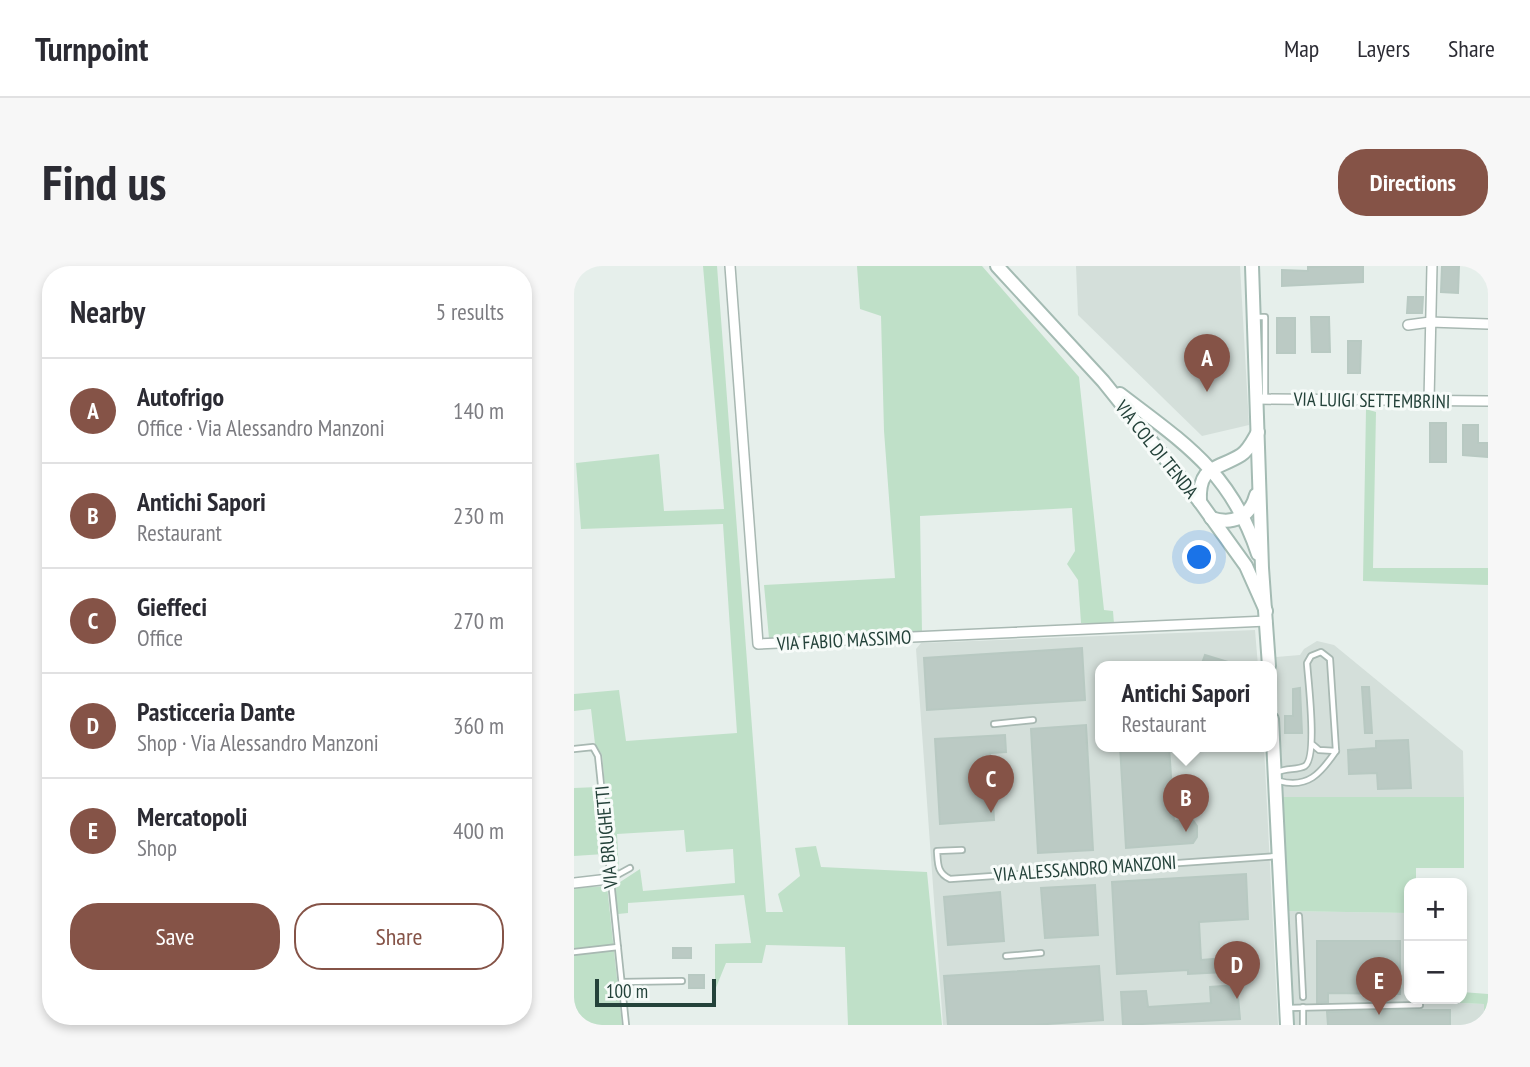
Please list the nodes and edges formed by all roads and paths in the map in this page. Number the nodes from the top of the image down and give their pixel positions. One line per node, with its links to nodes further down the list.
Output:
1 (730, 266): 19 (street, VIA FABIO MASSIMO)
2 (996, 266): 8 (main road, VIA COL DI TENDA)
3 (1252, 266): 9 (main road)
4 (1432, 266): 5 (street)
5 (1430, 322): 6 (street); 7 (street); 10 (street)
6 (1488, 324)
7 (1408, 325)
8 (1103, 381): 13 (main road, VIA COL DI TENDA); 15 (main road, VIA COL DI TENDA)
9 (1261, 399): 10 (street, VIA LUIGI SETTEMBRINI); 12 (main road)
10 (1429, 400): 11 (street, VIA LUIGI SETTEMBRINI)
11 (1488, 401)
12 (1258, 432): 13 (main road); 14 (main road)
13 (1211, 468): 15 (main road); 16 (main road, VIA COL DI TENDA)
14 (1259, 484): 16 (main road); 18 (main road)
15 (1200, 502): 17 (main road, VIA COL DI TENDA)
16 (1242, 517): 17 (main road, VIA COL DI TENDA); 18 (main road, VIA COL DI TENDA)
17 (1211, 518): 19 (main road, VIA COL DI TENDA)
18 (1262, 568): 19 (main road)
19 (1267, 616): 20 (main road)
20 (1269, 661)
21 (1033, 720): 22 (lane)
22 (994, 724)
23 (1312, 744): 25 (lane); 25 (lane); 27 (lane)
24 (574, 748): 31 (lane, VIA BRUGHETTI)
25 (1336, 751): 27 (lane)
26 (1274, 752): 27 (main road)
27 (1275, 776): 29 (main road)
28 (962, 850): 29 (lane, VIA ALESSANDRO MANZONI)
29 (1279, 856): 35 (main road)
30 (630, 868): 31 (lane)
31 (609, 879): 32 (street); 36 (lane, VIA BRUGHETTI)
32 (574, 883)
33 (1298, 916): 34 (lane)
34 (1300, 936): 35 (lane); 42 (lane)
35 (1282, 937): 45 (main road)
36 (618, 947): 37 (lane); 41 (lane, VIA BRUGHETTI)
37 (574, 952)
38 (1041, 953): 39 (lane)
39 (1006, 956)
40 (682, 981): 41 (lane)
41 (622, 982): 46 (lane, VIA BRUGHETTI)
42 (1303, 997)
43 (1420, 1005): 44 (lane)
44 (1303, 1007): 45 (lane); 48 (lane)
45 (1286, 1008): 47 (main road)
46 (626, 1025)
47 (1287, 1025)
48 (1303, 1025)

